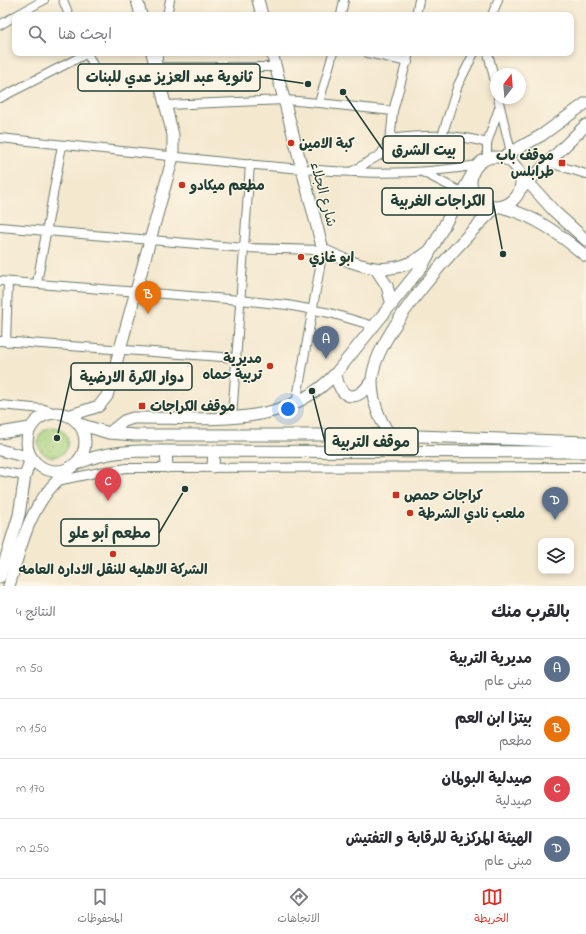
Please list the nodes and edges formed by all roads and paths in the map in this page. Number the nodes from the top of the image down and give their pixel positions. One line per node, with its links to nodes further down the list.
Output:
1 (44, 0): 9 (street)
2 (62, 0): 10 (street)
3 (137, 0): 11 (main road)
4 (170, 0): 12 (street)
5 (258, 0): 13 (main road)
6 (344, 0): 14 (street)
7 (419, 0): 15 (street)
8 (498, 0): 16 (street)
9 (23, 12)
10 (68, 12)
11 (140, 12)
12 (168, 12)
13 (261, 12)
14 (342, 12)
15 (417, 12)
16 (493, 12)
17 (12, 18): 18 (street)
18 (0, 25)
19 (81, 56): 34 (street)
20 (88, 56): 33 (street)
21 (153, 56): 31 (main road)
22 (158, 56): 31 (street)
23 (273, 56): 30 (main road, شارع الجلاء)
24 (332, 56): 36 (street)
25 (381, 56): 29 (street)
26 (409, 56): 29 (street)
27 (472, 56): 43 (street)
28 (489, 56): 32 (street)
29 (408, 62): 41 (street)
30 (276, 66): 31 (street); 35 (main road, شارع الجلاء)
31 (156, 67): 39 (main road)
32 (492, 68)
33 (104, 87)
34 (0, 98)
35 (285, 100): 36 (street); 39 (street); 54 (main road, شارع الجلاء)
36 (319, 103): 41 (street)
37 (586, 103): 48 (main road)
38 (499, 104): 40 (street)
39 (166, 105): 49 (main road)
40 (500, 107): 46 (street); 48 (street)
41 (393, 111): 45 (street)
42 (586, 125): 52 (main road)
43 (442, 136): 45 (street); 46 (street)
44 (0, 138): 47 (street)
45 (389, 139): 56 (street)
46 (487, 143): 51 (street)
47 (62, 145): 49 (street); 66 (street)
48 (511, 152): 50 (main road)
49 (172, 157): 53 (street); 67 (main road)
50 (501, 158): 51 (main road); 55 (main road)
51 (482, 162): 57 (street); 58 (main road)
52 (546, 162): 59 (street); 60 (main road)
53 (250, 164): 54 (street); 69 (street)
54 (302, 169): 56 (street); 71 (main road, شارع الجلاء)
55 (518, 171): 60 (main road); 61 (main road)
56 (351, 172): 57 (street)
57 (423, 173): 62 (street)
58 (472, 174): 62 (main road); 63 (main road)
59 (586, 174)
60 (528, 181): 61 (main road); 68 (main road)
61 (520, 190): 64 (main road)
62 (462, 191): 63 (street); 70 (main road)
63 (478, 200): 64 (main road)
64 (498, 207): 72 (main road); 85 (main road)
65 (0, 227): 66 (street)
66 (46, 231): 67 (street); 75 (street)
67 (150, 239): 69 (street); 76 (main road)
68 (586, 240)
69 (244, 248): 71 (street); 77 (street)
70 (432, 249): 73 (main road); 78 (main road)
71 (322, 250): 73 (main road); 79 (street)
72 (586, 256)
73 (376, 269): 78 (main road)
74 (4, 281): 75 (street); 81 (street)
75 (37, 283): 76 (street)
76 (136, 292): 77 (street); 82 (main road)
77 (240, 300): 79 (street); 83 (street)
78 (392, 305): 80 (main road)
79 (312, 309): 80 (street); 86 (street)
80 (374, 326): 84 (main road)
81 (3, 341): 82 (street)
82 (120, 350): 83 (street); 89 (main road)
83 (236, 358): 90 (street)
84 (336, 373): 85 (main road); 86 (main road)
85 (372, 380): 95 (main road)
86 (296, 404): 90 (main road)
87 (0, 405): 88 (street)
88 (56, 413): 89 (main road); 92 (main road)
89 (68, 416): 91 (main road)
90 (232, 418): 94 (main road)
91 (79, 424): 94 (main road); 102 (main road)
92 (30, 428): 93 (main road); 101 (main road)
93 (0, 433)
94 (109, 433): 95 (main road)
95 (390, 435): 96 (main road)
96 (586, 442)
97 (0, 450): 101 (main road)
98 (166, 451): 99 (main road); 102 (main road); 103 (main road)
99 (214, 451): 100 (main road); 104 (main road)
100 (586, 452)
101 (31, 458): 102 (main road); 107 (main road)
102 (74, 465): 108 (main road)
103 (167, 467): 104 (street); 108 (street)
104 (213, 467): 105 (street)
105 (586, 467)
106 (0, 472): 107 (street)
107 (24, 476): 109 (main road)
108 (56, 482): 110 (main road)
109 (1, 571)
110 (9, 586)

